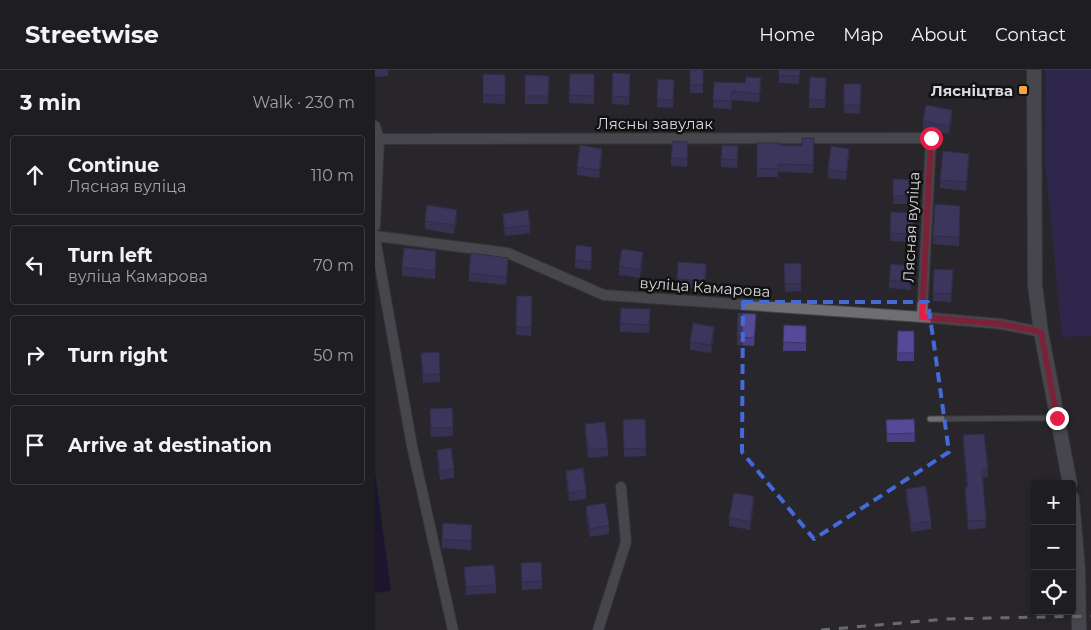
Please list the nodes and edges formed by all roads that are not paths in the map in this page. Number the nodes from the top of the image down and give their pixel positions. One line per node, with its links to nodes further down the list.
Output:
1 (1034, 70): 8 (main road)
2 (375, 126): 4 (street)
3 (931, 138): 4 (street, Лясны завулак); 7 (street, Лясная вуліца)
4 (379, 139): 5 (street)
5 (375, 226)
6 (375, 237): 7 (street, вуліца Камарова); 14 (street, вуліца Камарова)
7 (922, 317): 8 (street, вуліца Камарова)
8 (1041, 332): 9 (main road)
9 (1057, 418): 10 (lane); 11 (main road)
10 (931, 419)
11 (1068, 480)
12 (621, 487): 15 (street)
13 (1074, 525): 16 (main road)
14 (453, 630)
15 (598, 630)
16 (1079, 630)

